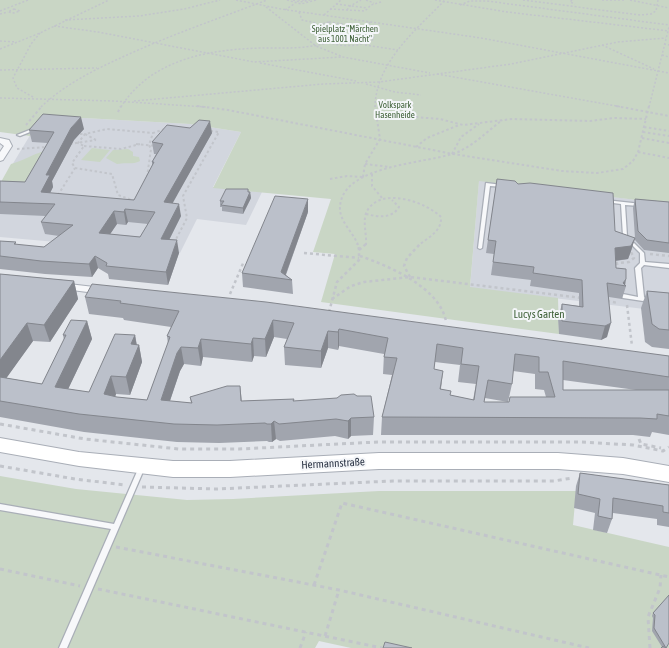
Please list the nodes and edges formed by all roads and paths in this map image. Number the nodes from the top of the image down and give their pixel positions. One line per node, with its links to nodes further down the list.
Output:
1 (28, 0): 26 (path)
2 (108, 0): 51 (path)
3 (220, 0): 51 (path)
4 (236, 0): 27 (path)
5 (267, 0): 27 (path)
6 (287, 0): 28 (path)
7 (293, 0): 22 (path)
8 (308, 0): 22 (path); 22 (path); 23 (path)
9 (341, 0): 29 (path)
10 (361, 0): 33 (path)
11 (366, 0): 30 (path)
12 (379, 0): 30 (path)
13 (435, 0): 25 (path)
14 (446, 0): 25 (path)
15 (471, 0): 24 (path); 31 (path)
16 (523, 0): 34 (path)
17 (572, 0): 34 (path)
18 (602, 0): 19 (path)
19 (625, 0)
20 (630, 0): 35 (path)
21 (658, 0): 35 (path)
22 (298, 1): 28 (path)
23 (315, 1): 28 (path)
24 (496, 1): 47 (path)
25 (443, 2): 31 (path); 59 (path)
26 (18, 4): 39 (path); 43 (path)
27 (255, 4): 32 (path); 68 (path)
28 (294, 4): 41 (path)
29 (336, 4): 33 (path); 40 (path)
30 (375, 4): 37 (path)
31 (459, 5): 60 (path)
32 (265, 6): 41 (path); 73 (path)
33 (350, 6): 37 (path); 42 (path)
34 (573, 6): 36 (path)
35 (658, 6): 38 (path); 46 (path)
36 (578, 7): 46 (path); 47 (path)
37 (367, 8): 42 (path)
38 (669, 8)
39 (16, 9): 44 (path); 44 (path)
40 (330, 9): 42 (path); 48 (path)
41 (285, 10): 45 (path)
42 (347, 10)
43 (0, 12): 44 (path); 50 (path)
44 (8, 12)
45 (299, 12): 48 (path); 52 (path)
46 (610, 12): 49 (path)
47 (578, 13): 49 (path)
48 (324, 15): 53 (path)
49 (602, 16): 56 (path)
50 (0, 17)
51 (66, 20): 55 (path)
52 (304, 21): 54 (path); 57 (path)
53 (372, 21): 58 (path); 59 (path)
54 (317, 23): 57 (path); 58 (path)
55 (54, 26): 61 (path); 68 (path)
56 (669, 26): 60 (path)
57 (310, 27): 67 (path)
58 (362, 28): 70 (path)
59 (418, 28): 63 (path); 75 (path)
60 (669, 31): 64 (path)
61 (40, 33): 66 (path); 85 (path)
62 (471, 33): 63 (path)
63 (468, 36): 76 (path)
64 (666, 38): 69 (path); 71 (path)
65 (0, 41): 66 (path)
66 (18, 42): 74 (path)
67 (330, 42): 70 (path); 73 (path)
68 (156, 43): 77 (path); 83 (path)
69 (664, 44): 72 (path); 78 (path)
70 (365, 45): 75 (path)
71 (602, 45): 76 (path); 87 (path)
72 (669, 45)
73 (316, 46): 77 (path); 80 (path)
74 (0, 49)
75 (398, 50): 82 (path)
76 (563, 53): 87 (path); 90 (path)
77 (208, 54): 81 (path); 100 (path)
78 (662, 56): 79 (path); 87 (path)
79 (669, 56)
80 (343, 57): 81 (path); 82 (path)
81 (254, 62): 94 (path)
82 (388, 65): 86 (path); 93 (path)
83 (100, 68): 85 (path); 99 (path)
84 (0, 70): 85 (path)
85 (16, 70): 98 (path)
86 (415, 70): 88 (path); 90 (path)
87 (658, 71): 89 (path); 102 (path)
88 (412, 73)
89 (669, 73)
90 (434, 74): 91 (path); 93 (path)
91 (442, 75): 92 (path); 102 (path)
92 (437, 78)
93 (379, 82): 94 (path); 95 (path)
94 (362, 83): 95 (path); 100 (path)
95 (378, 88): 96 (path); 103 (path)
96 (421, 95)
97 (0, 98): 98 (path)
98 (36, 99): 99 (path)
99 (50, 99): 100 (path); 118 (path)
100 (125, 102): 101 (path); 121 (path)
101 (118, 112)
102 (648, 112): 104 (path); 105 (path)
103 (376, 114): 108 (path); 121 (path)
104 (669, 116)
105 (646, 119): 106 (path); 109 (path)
106 (502, 120): 107 (path); 135 (path)
107 (481, 123): 108 (path); 135 (path)
108 (460, 124): 132 (path)
109 (644, 127): 113 (path); 114 (path)
110 (168, 129): 115 (path)
111 (33, 130): 118 (lane)
112 (206, 131): 156 (path)
113 (669, 131)
114 (643, 132): 119 (path); 120 (path)
115 (154, 133): 117 (path); 128 (path)
116 (80, 134): 117 (path)
117 (85, 134): 123 (path); 123 (path)
118 (19, 135)
119 (669, 136)
120 (642, 138): 124 (path); 134 (path)
121 (380, 140): 132 (path); 140 (path)
122 (3, 141): 136 (street)
123 (78, 143): 127 (path); 130 (path)
124 (669, 143)
125 (136, 144): 126 (path)
126 (140, 144): 128 (path); 130 (path)
127 (66, 145)
128 (149, 145): 131 (path); 138 (path)
129 (50, 146): 133 (path)
130 (84, 146): 142 (path)
131 (160, 147)
132 (416, 147): 135 (path)
133 (18, 150)
134 (638, 152): 135 (path); 137 (path)
135 (452, 154): 141 (path)
136 (0, 158)
137 (669, 158)
138 (148, 163): 139 (path); 146 (path)
139 (154, 164)
140 (365, 164): 141 (path); 144 (path)
141 (394, 167): 143 (path)
142 (75, 168): 149 (path); 152 (path)
143 (372, 174): 144 (path); 148 (path)
144 (363, 177): 145 (path); 158 (path)
145 (330, 179)
146 (146, 182)
147 (511, 187): 157 (lane)
148 (382, 198)
149 (56, 199)
150 (392, 200): 155 (path); 155 (path); 167 (path)
151 (601, 200): 153 (lane)
152 (141, 202)
153 (623, 203): 154 (lane); 165 (lane)
154 (646, 206)
155 (366, 214): 158 (path)
156 (172, 246)
157 (480, 248)
158 (359, 250): 163 (path)
159 (304, 253): 163 (path)
160 (646, 253): 162 (path)
161 (632, 256): 168 (path)
162 (669, 256)
163 (359, 257): 167 (path); 174 (path)
164 (244, 261): 171 (path)
165 (643, 263): 166 (lane); 173 (lane)
166 (669, 266)
167 (410, 277): 174 (path); 175 (path); 180 (path)
168 (618, 278)
169 (46, 285): 170 (street)
170 (115, 292)
171 (230, 294)
172 (623, 296): 173 (lane)
173 (641, 298): 176 (lane); 177 (path)
174 (332, 299): 179 (path)
175 (589, 299)
176 (648, 299)
177 (605, 301)
178 (627, 307): 181 (path)
179 (328, 317)
180 (446, 321)
181 (632, 346)
182 (0, 424): 185 (path)
183 (639, 440): 186 (path)
184 (0, 445): 188 (main road, Hermannstraße)
185 (669, 447)
186 (661, 448)
187 (0, 466): 191 (path)
188 (142, 466): 189 (main road, Hermannstraße); 191 (lane)
189 (668, 473)
190 (577, 478): 191 (path)
191 (133, 486): 193 (lane)
192 (0, 506): 193 (lane)
193 (115, 527): 194 (lane)
194 (107, 546): 198 (path); 199 (lane)
195 (0, 569): 199 (path)
196 (660, 575): 197 (path); 198 (path); 207 (path)
197 (669, 577)
198 (314, 585): 200 (path)
199 (89, 587): 201 (path); 203 (lane)
200 (340, 590): 202 (path); 206 (path)
201 (306, 632): 202 (path); 204 (path)
202 (325, 636): 205 (path)
203 (62, 648)
204 (300, 648)
205 (382, 648)
206 (589, 648)
207 (650, 648)

